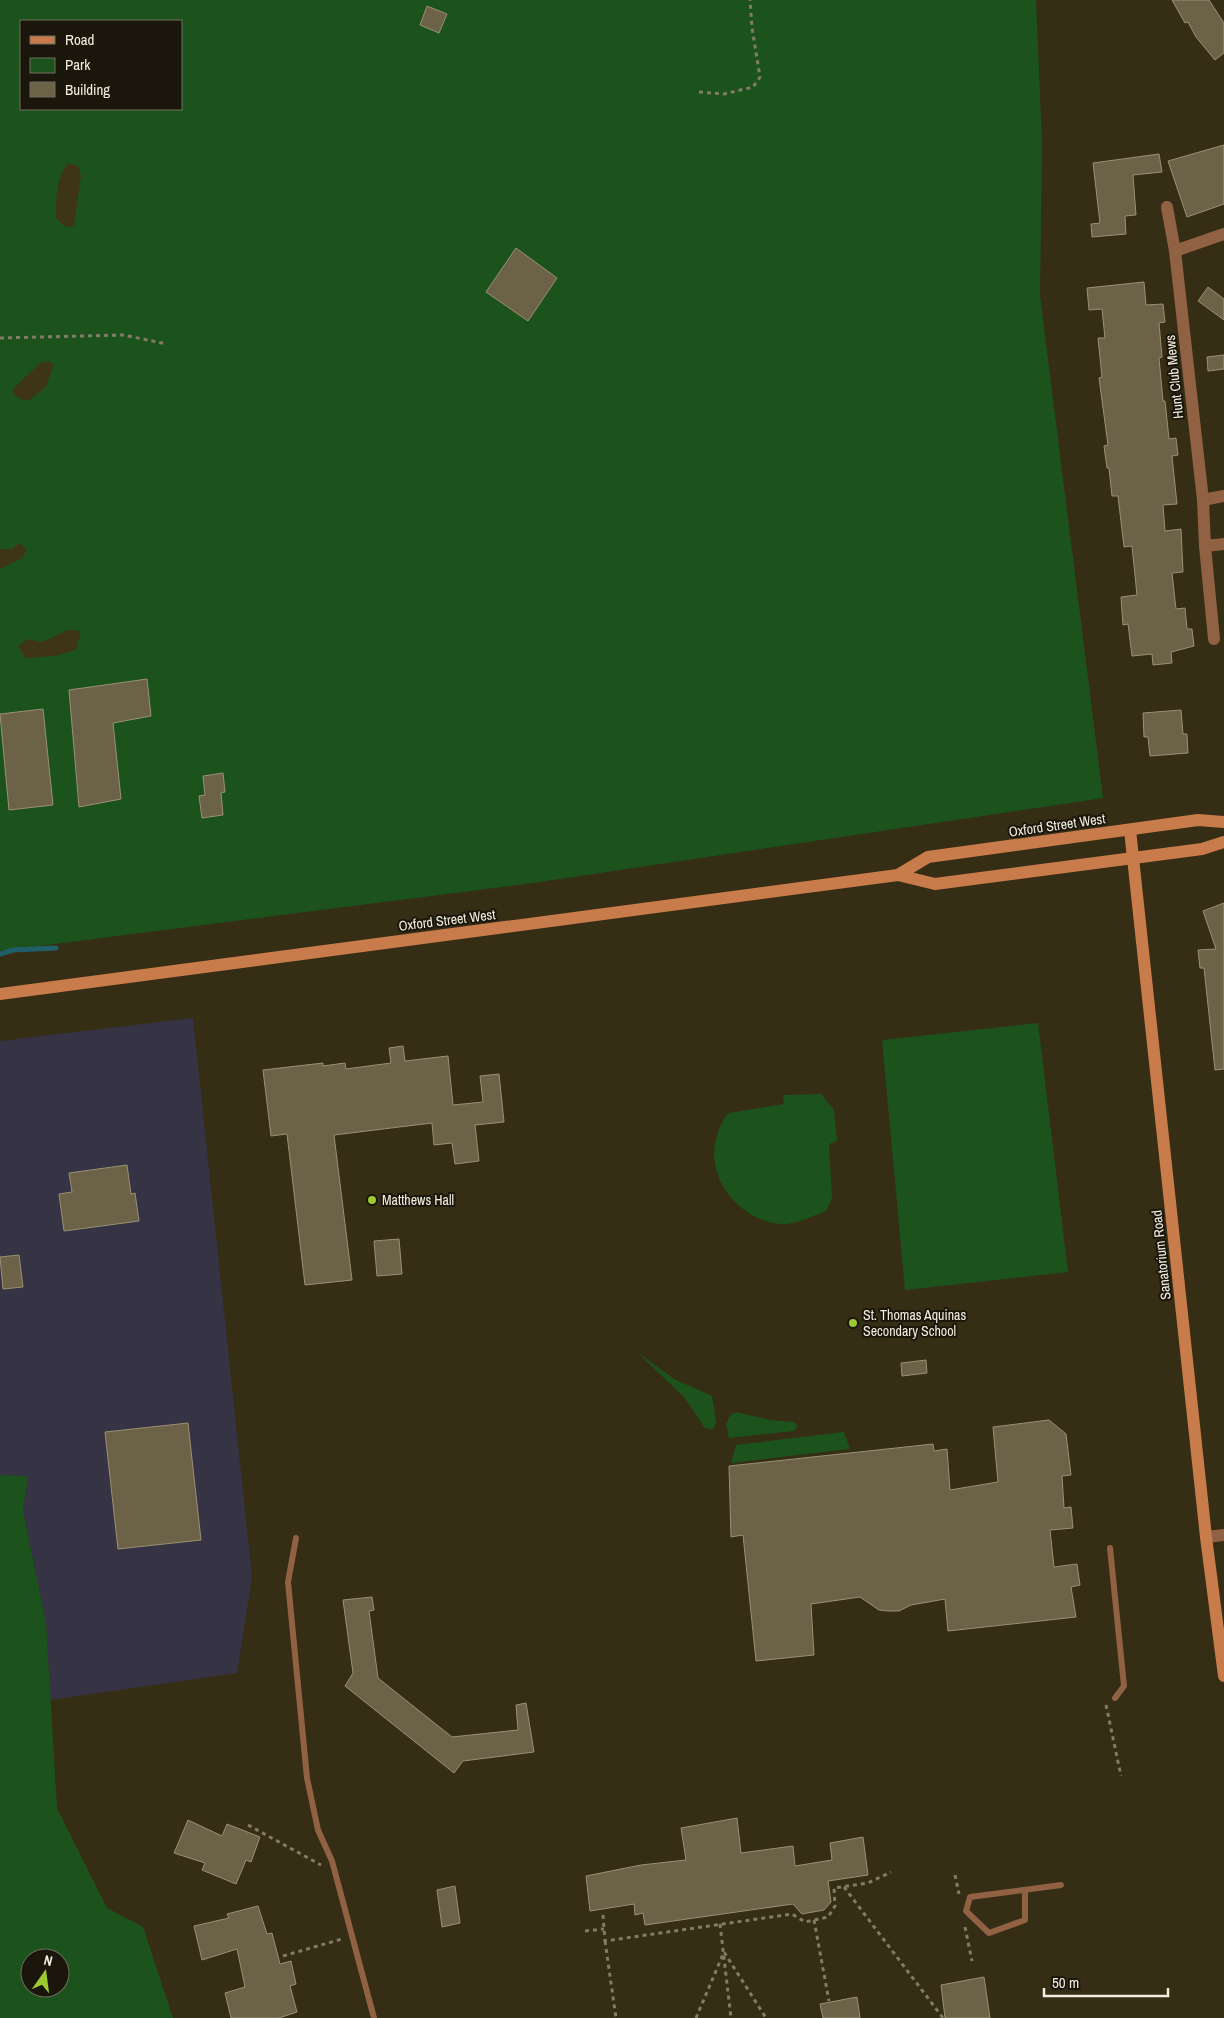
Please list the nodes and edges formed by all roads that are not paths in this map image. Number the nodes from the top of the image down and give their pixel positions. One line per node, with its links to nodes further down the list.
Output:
1 (1167, 207): 3 (street, Hunt Club Mews)
2 (1224, 234): 3 (street)
3 (1176, 251): 5 (street, Hunt Club Mews)
4 (1224, 496): 5 (street)
5 (1203, 500): 7 (street, Hunt Club Mews)
6 (1224, 544): 7 (street)
7 (1204, 546): 8 (street, Hunt Club Mews)
8 (1214, 639)
9 (1224, 822): 10 (main road, Oxford Street West)
10 (1130, 830): 12 (main road, Sanatorium Road); 13 (main road, Oxford Street West)
11 (1224, 842): 12 (main road, Oxford Street West)
12 (1133, 858): 13 (main road, Oxford Street West); 16 (main road, Sanatorium Road)
13 (898, 874): 14 (main road, Oxford Street West)
14 (0, 994)
15 (1224, 1535): 16 (street)
16 (1206, 1536): 19 (main road, Sanatorium Road)
17 (296, 1538): 23 (lane)
18 (1110, 1548): 20 (lane)
19 (1224, 1676)
20 (1115, 1698)
21 (1061, 1885): 22 (lane)
22 (1025, 1890): 22 (lane)
23 (374, 2018)

